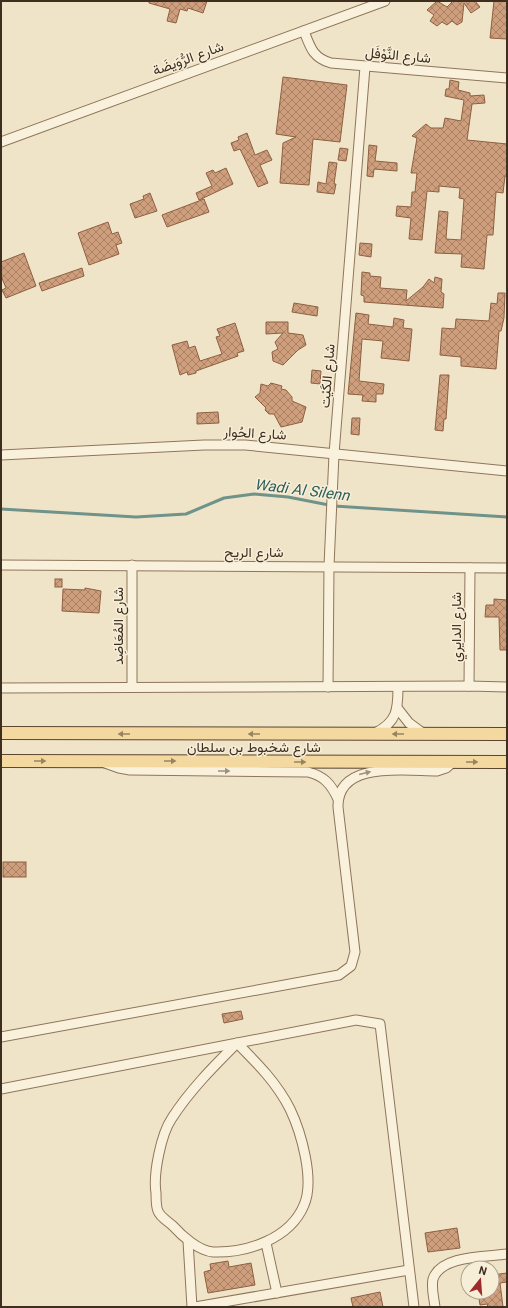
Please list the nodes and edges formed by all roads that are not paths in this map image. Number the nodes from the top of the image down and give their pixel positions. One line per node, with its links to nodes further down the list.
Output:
1 (385, 1): 2 (street, شارع الرُّوَيضَة)
2 (304, 31): 3 (street, شارع النَّوْفَل); 5 (street, شارع الرُّوَيضَة)
3 (366, 67): 4 (street, شارع النَّوْفَل); 6 (street, شارع الكَيْت)
4 (507, 78)
5 (1, 142)
6 (334, 454): 7 (street, شارع الحُوار); 8 (street, شارع الحُوار); 11 (street, شارع الكَيْت)
7 (1, 455)
8 (507, 471)
9 (1, 565): 10 (street, شارع الريح)
10 (132, 565): 11 (street, شارع الريح); 15 (street, شارع المُعَاضِد)
11 (329, 566): 12 (street, شارع الريح); 19 (street, شارع الكَيْت)
12 (470, 568): 13 (street, شارع الريح); 14 (street, شارع الدايري)
13 (507, 568)
14 (469, 686): 16 (street); 17 (street)
15 (132, 687): 18 (street); 19 (street)
16 (398, 687): 19 (street); 20 (street)
17 (507, 687)
18 (1, 688)
19 (328, 688)
20 (398, 709): 22 (street); 23 (street)
21 (1, 734): 22 (main road, شارع شخبوط بن سلطان, one-way to 21)
22 (374, 734): 23 (main road, شارع شخبوط بن سلطان, one-way to 22)
23 (424, 734): 24 (main road, شارع شخبوط بن سلطان)
24 (507, 734)
25 (1, 761): 26 (main road, شارع شخبوط بن سلطان, one-way to 26)
26 (103, 761): 27 (main road, شارع شخبوط بن سلطان, one-way to 27); 29 (street, one-way to 29)
27 (453, 762): 28 (main road, شارع شخبوط بن سلطان, one-way to 28); 29 (street, one-way to 27)
28 (507, 762)
29 (338, 799): 30 (street)
30 (1, 1037)
31 (237, 1043): 32 (street); 33 (street); 34 (street); 36 (street)
32 (1, 1089)
33 (188, 1241): 34 (street); 38 (street)
34 (266, 1243): 37 (street)
35 (507, 1254): 40 (street)
36 (409, 1270): 37 (street); 39 (street)
37 (277, 1293): 38 (street)
38 (193, 1307)
39 (414, 1307)
40 (435, 1307)

